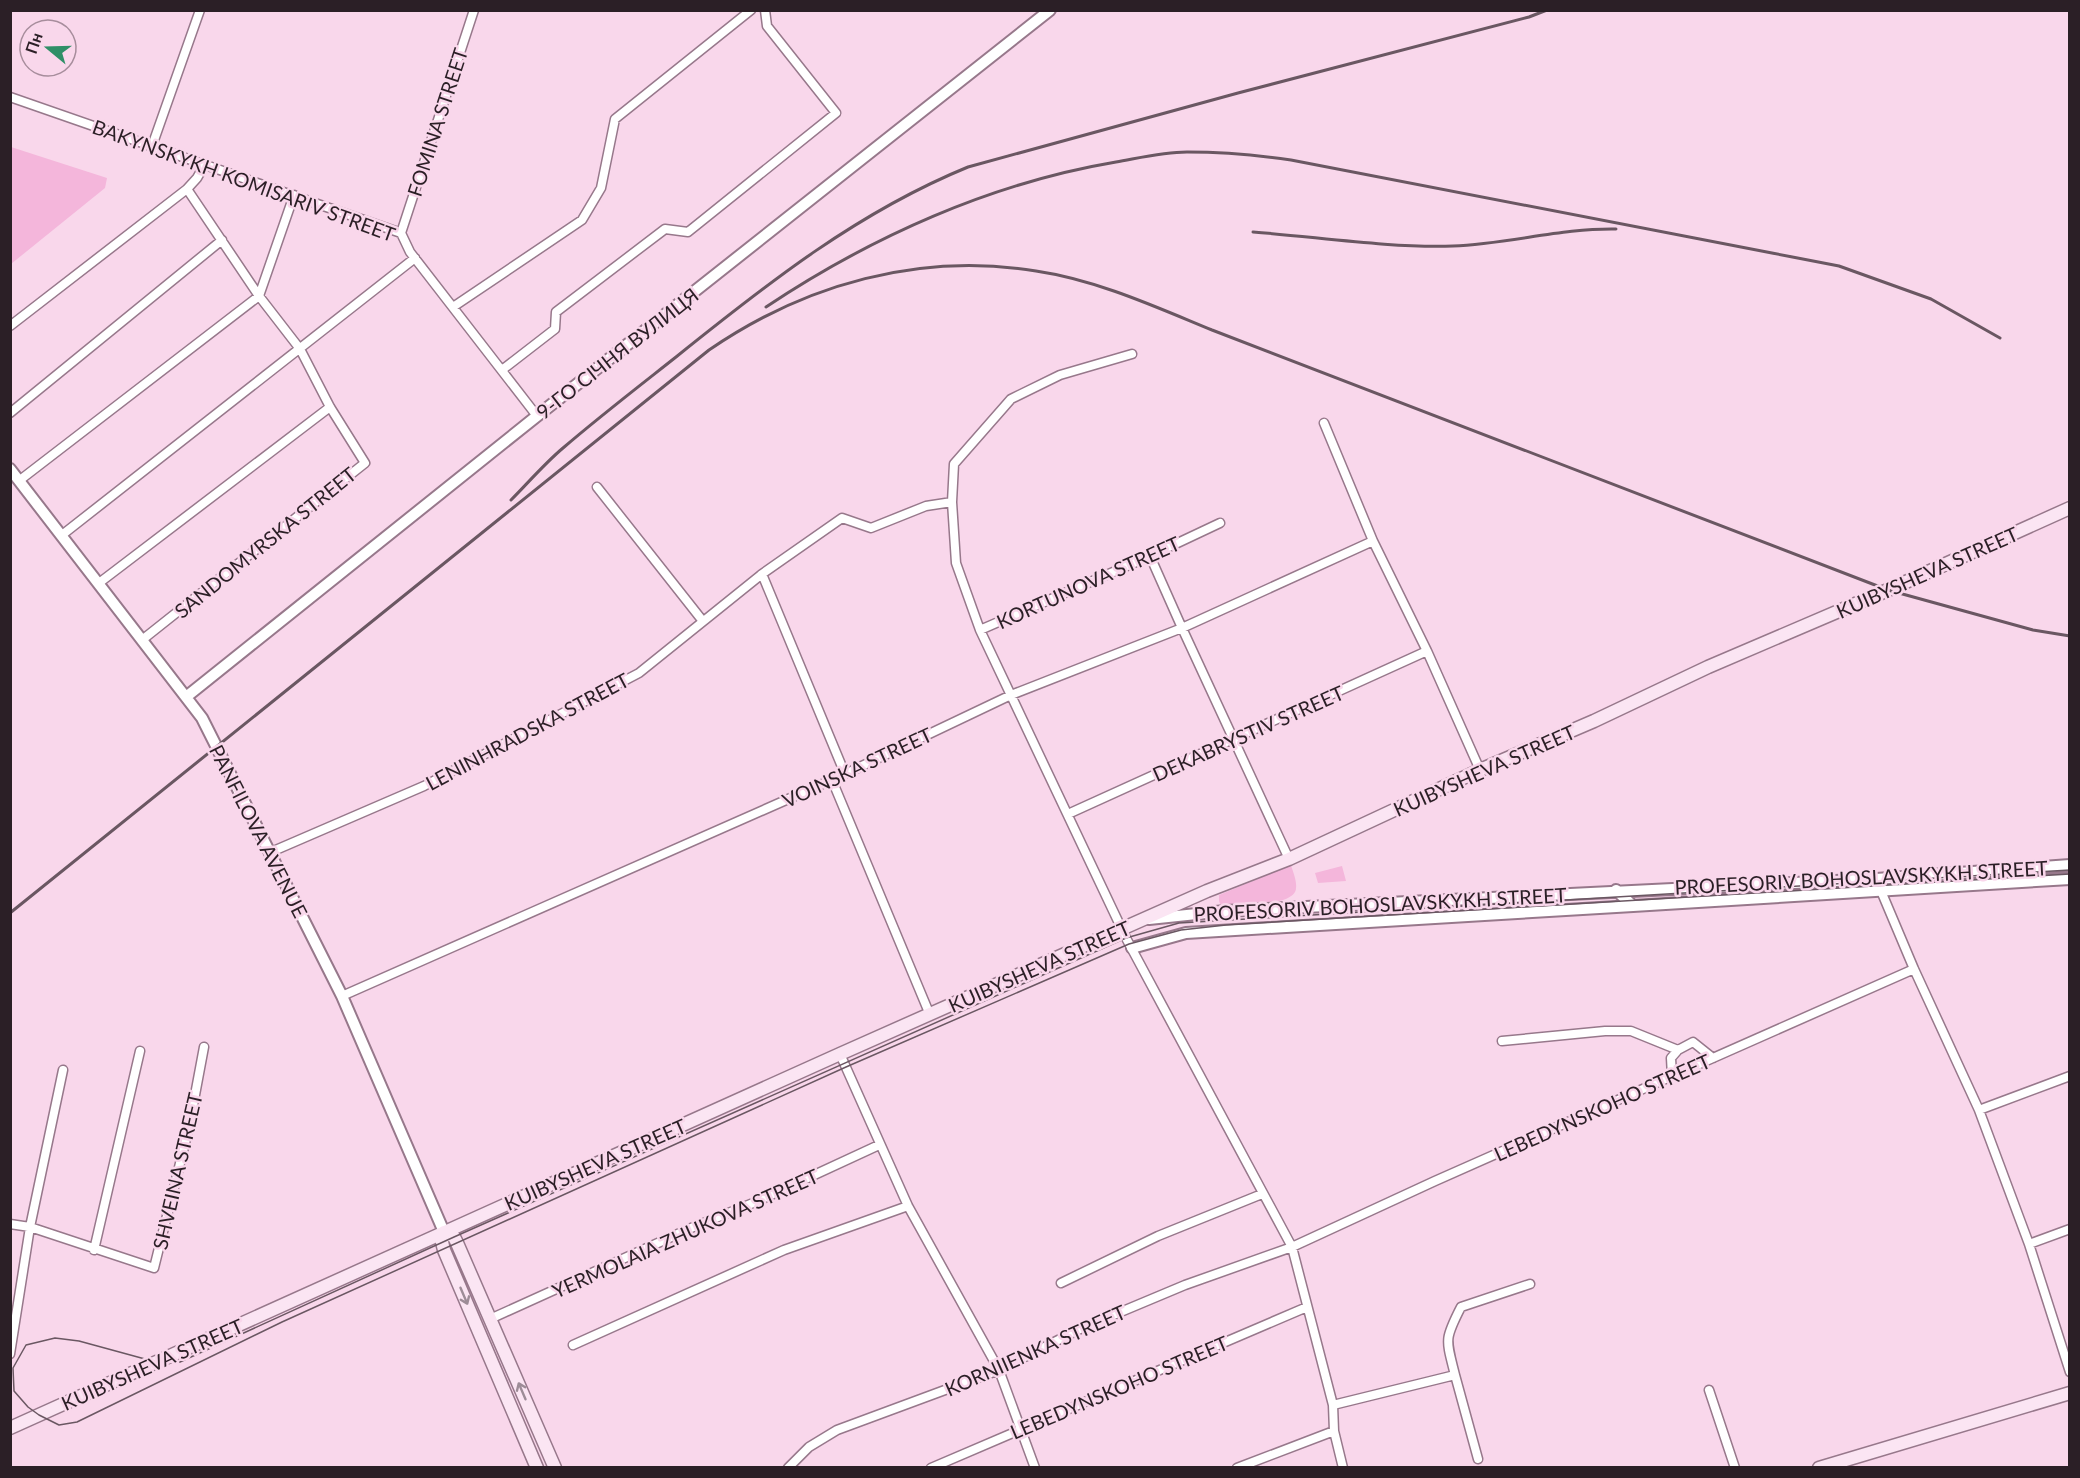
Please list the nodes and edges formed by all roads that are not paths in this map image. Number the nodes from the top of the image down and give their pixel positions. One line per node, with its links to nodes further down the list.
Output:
1 (200, 10): 7 (street)
2 (474, 10): 11 (street, FOMINA STREET)
3 (752, 10): 15 (street)
4 (765, 10): 19 (street)
5 (1050, 10): 22 (street, 9-ГО СІЧНЯ ВУЛИЦЯ)
6 (10, 97): 7 (street, BAKYNSKYKH KOMISARIV STREET)
7 (152, 146): 8 (street, BAKYNSKYKH KOMISARIV STREET)
8 (205, 164): 9 (street); 10 (street, BAKYNSKYKH KOMISARIV STREET)
9 (187, 189): 12 (street, SANDOMYRSKA STREET); 16 (street)
10 (294, 195): 11 (street, BAKYNSKYKH KOMISARIV STREET); 14 (street)
11 (400, 233): 13 (street, BAKYNSKYKH KOMISARIV STREET)
12 (222, 240): 14 (street, SANDOMYRSKA STREET); 21 (street)
13 (415, 258): 15 (street, BAKYNSKYKH KOMISARIV STREET); 17 (street)
14 (259, 296): 17 (street, SANDOMYRSKA STREET); 25 (street)
15 (453, 307): 19 (street, BAKYNSKYKH KOMISARIV STREET)
16 (10, 326)
17 (300, 349): 20 (street, SANDOMYRSKA STREET); 30 (street)
18 (1132, 354): 27 (street, KORTUNOVA STREET)
19 (502, 370): 22 (street, BAKYNSKYKH KOMISARIV STREET)
20 (330, 407): 34 (street); 38 (street, SANDOMYRSKA STREET)
21 (10, 413)
22 (537, 416): 41 (street, 9-ГО СІЧНЯ ВУЛИЦЯ)
23 (1324, 423): 31 (street)
24 (10, 469): 25 (street, PANFILOVA AVENUE)
25 (20, 480): 30 (street, PANFILOVA AVENUE)
26 (597, 488): 35 (street)
27 (951, 502): 33 (street, LENINHRADSKA STREET); 37 (street, KORTUNOVA STREET)
28 (2070, 508): 43 (main road, KUIBYSHEVA STREET)
29 (1220, 523): 32 (street, KORTUNOVA STREET)
30 (62, 535): 34 (street, PANFILOVA AVENUE)
31 (1373, 541): 36 (street, VOINSKA STREET); 39 (street)
32 (1150, 556): 36 (street); 37 (street, KORTUNOVA STREET)
33 (762, 574): 35 (street, LENINHRADSKA STREET); 44 (street)
34 (99, 583): 38 (street, PANFILOVA AVENUE)
35 (702, 620): 47 (street, LENINHRADSKA STREET)
36 (1182, 628): 40 (street, VOINSKA STREET); 42 (street)
37 (980, 630): 40 (street)
38 (142, 640): 41 (street, PANFILOVA AVENUE)
39 (1427, 651): 42 (street, DEKABRYSTIV STREET); 43 (street)
40 (1011, 695): 44 (street, VOINSKA STREET); 46 (street)
41 (186, 697): 47 (street, PANFILOVA AVENUE)
42 (1233, 739): 46 (street, DEKABRYSTIV STREET); 48 (street)
43 (1480, 770): 48 (main road, KUIBYSHEVA STREET)
44 (845, 774): 45 (street, VOINSKA STREET)
45 (832, 780): 58 (street, VOINSKA STREET); 59 (street)
46 (1068, 814): 55 (street)
47 (271, 852): 58 (street, PANFILOVA AVENUE)
48 (1289, 859): 54 (main road, KUIBYSHEVA STREET)
49 (2070, 865): 51 (street, PROFESORIV BOHOSLAVSKYKH STREET)
50 (2070, 879): 51 (street, PROFESORIV BOHOSLAVSKYKH STREET)
51 (1878, 884): 52 (street, PROFESORIV BOHOSLAVSKYKH STREET); 53 (street, PROFESORIV BOHOSLAVSKYKH STREET); 57 (street)
52 (1616, 890): 53 (street); 54 (street, PROFESORIV BOHOSLAVSKYKH STREET)
53 (1633, 906): 56 (street, PROFESORIV BOHOSLAVSKYKH STREET)
54 (1145, 919): 55 (main road, KUIBYSHEVA STREET)
55 (1122, 929): 56 (street); 59 (main road, KUIBYSHEVA STREET)
56 (1132, 948): 71 (street)
57 (1914, 969): 65 (street, LEBEDYNSKOHO STREET); 69 (street)
58 (342, 996): 76 (street, PANFILOVA AVENUE)
59 (930, 1015): 64 (main road, KUIBYSHEVA STREET)
60 (1502, 1041): 62 (street)
61 (204, 1047): 79 (street, SHVEINA STREET)
62 (1678, 1050): 65 (street); 67 (street)
63 (140, 1051): 79 (street)
64 (840, 1054): 70 (street); 76 (main road, KUIBYSHEVA STREET)
65 (1713, 1059): 67 (street, LEBEDYNSKOHO STREET)
66 (63, 1070): 74 (street)
67 (1672, 1076): 78 (street, LEBEDYNSKOHO STREET)
68 (2070, 1076): 69 (street)
69 (1979, 1110): 77 (street)
70 (879, 1145): 72 (street); 83 (street, YERMOLAIA ZHUKOVA STREET)
71 (1262, 1194): 78 (street); 80 (street)
72 (908, 1206): 84 (street); 86 (street)
73 (10, 1224): 74 (street, SHVEINA STREET)
74 (30, 1227): 79 (street, SHVEINA STREET); 85 (street)
75 (2070, 1229): 77 (street)
76 (443, 1237): 83 (main road); 92 (main road, KUIBYSHEVA STREET); 96 (main road, one-way to 96)
77 (2029, 1244): 87 (street)
78 (1292, 1247): 82 (street); 86 (street, KORNIIENKA STREET)
79 (94, 1250)
80 (1061, 1282)
81 (1530, 1284): 88 (street)
82 (1308, 1307): 91 (street); 93 (street, LEBEDYNSKOHO STREET)
83 (490, 1319): 97 (main road, one-way to 83)
84 (573, 1345)
85 (10, 1354)
86 (999, 1370): 93 (street); 98 (street, KORNIIENKA STREET)
87 (2070, 1372)
88 (1455, 1375): 91 (street); 95 (street)
89 (1709, 1390): 103 (street)
90 (2070, 1393): 104 (main road)
91 (1333, 1405): 94 (street)
92 (10, 1428)
93 (1021, 1430): 99 (street, LEBEDYNSKOHO STREET); 100 (street)
94 (1334, 1431): 101 (street); 102 (street)
95 (1478, 1459)
96 (537, 1467)
97 (555, 1467)
98 (788, 1467)
99 (931, 1467)
100 (1035, 1467)
101 (1237, 1467)
102 (1343, 1467)
103 (1735, 1467)
104 (1819, 1467)

